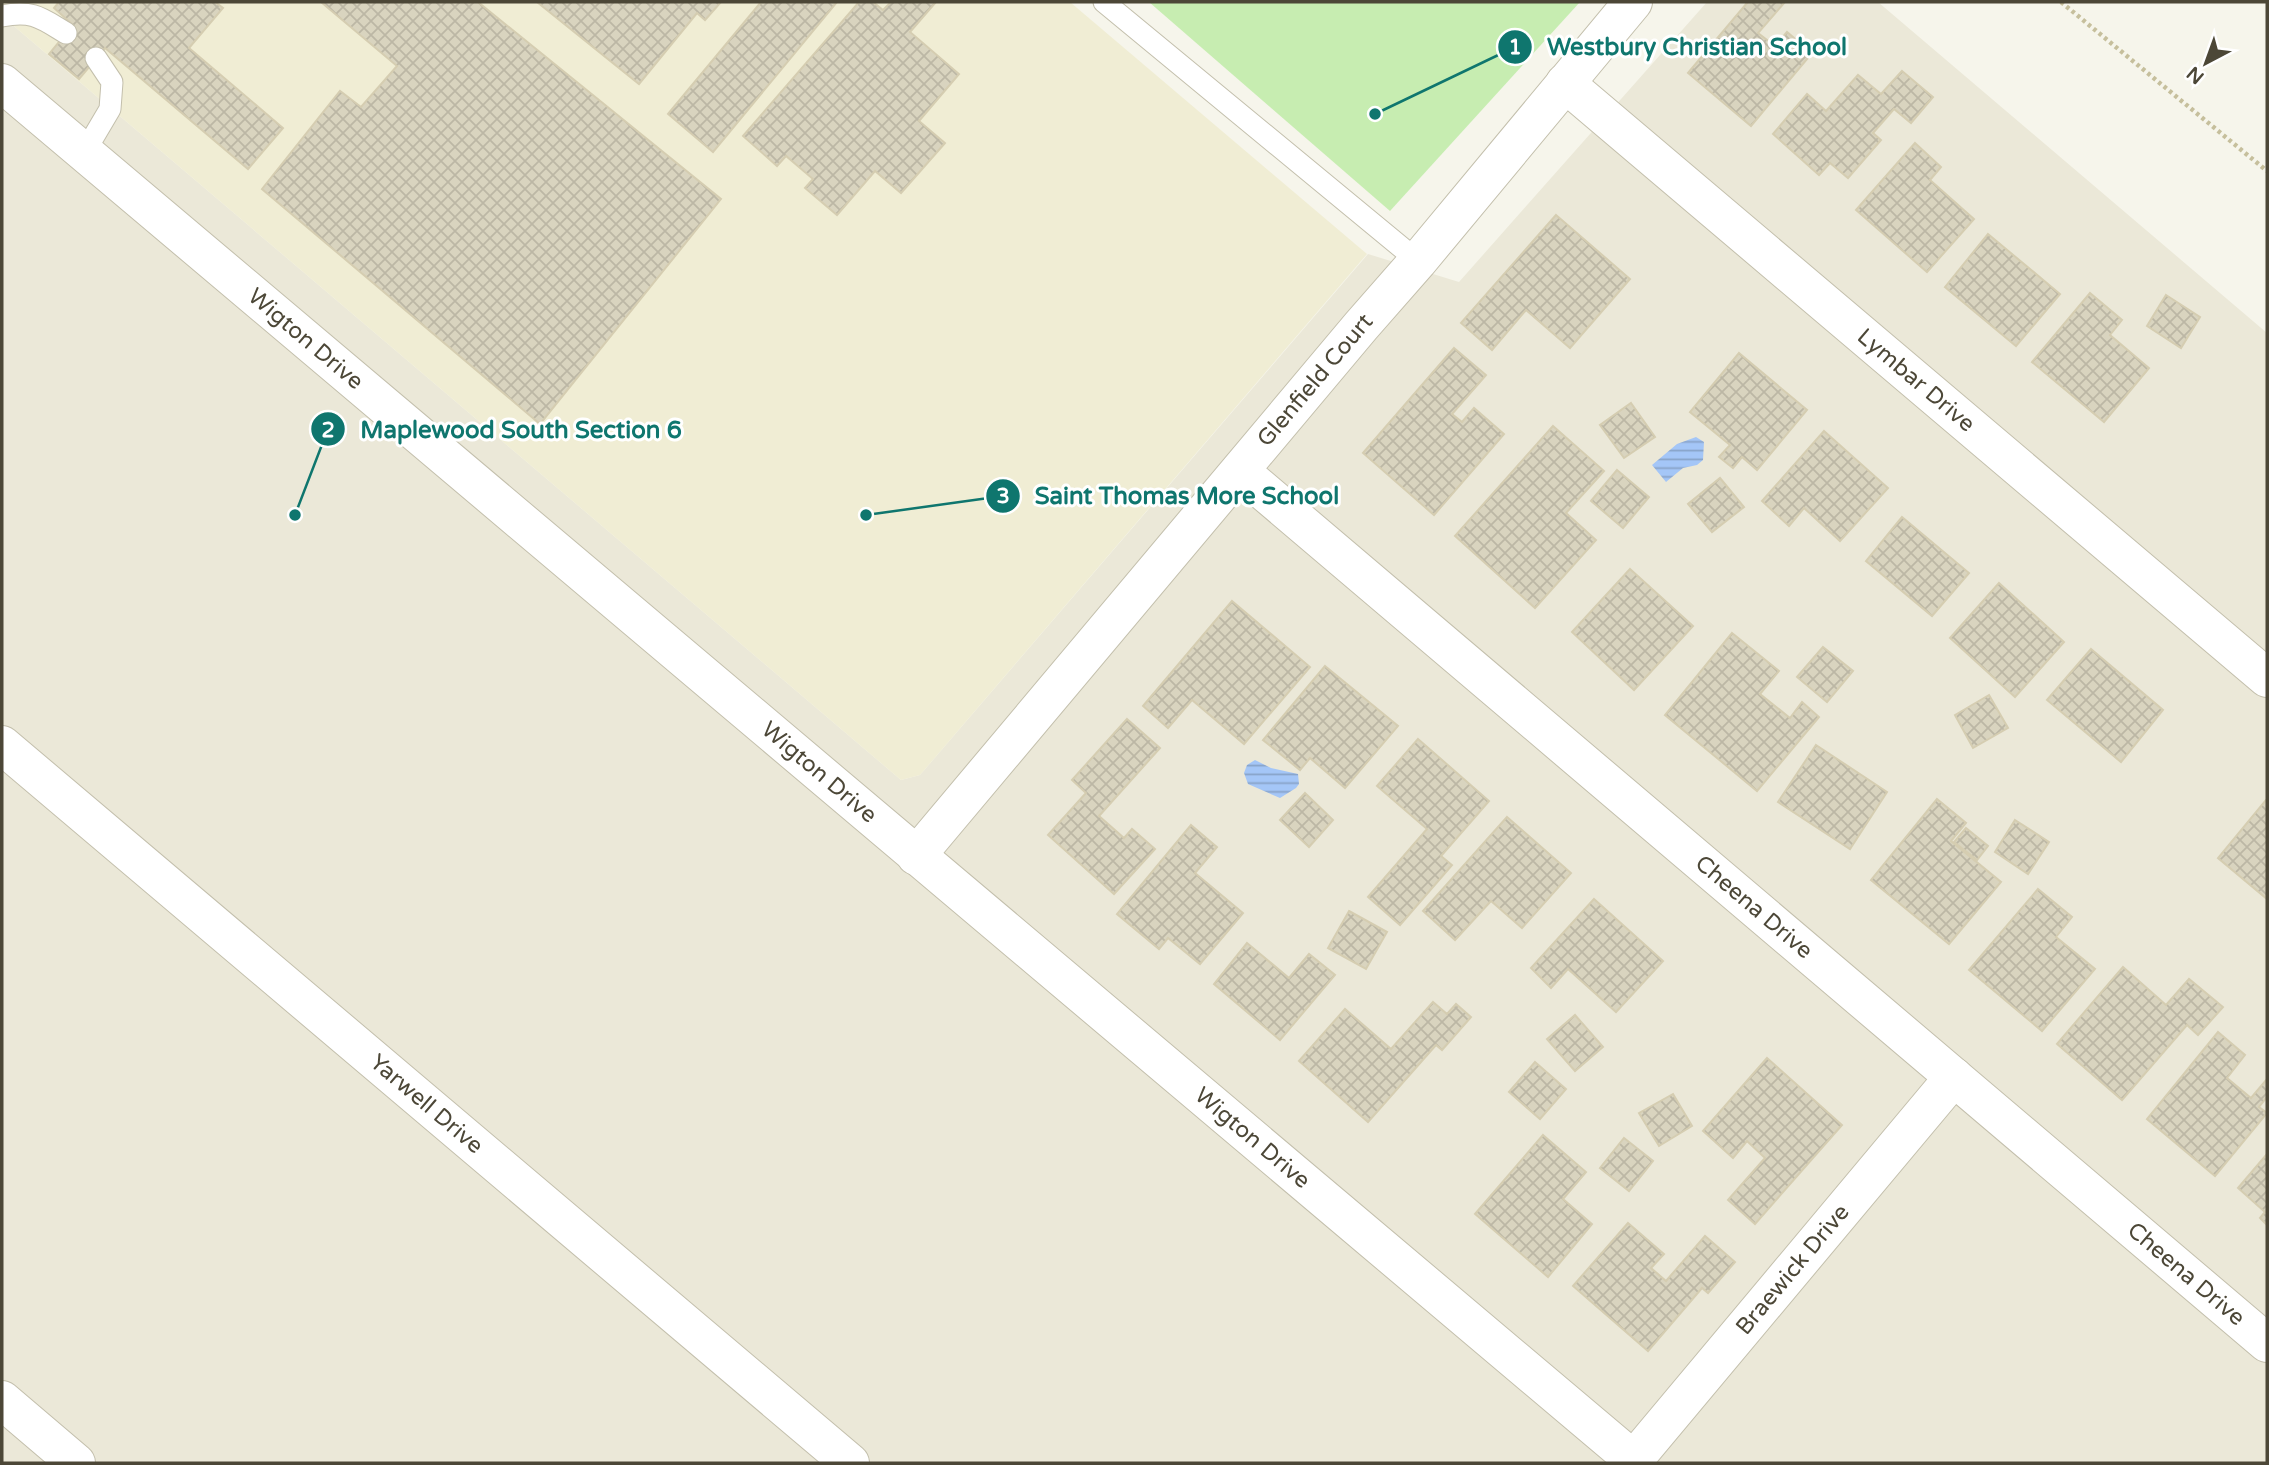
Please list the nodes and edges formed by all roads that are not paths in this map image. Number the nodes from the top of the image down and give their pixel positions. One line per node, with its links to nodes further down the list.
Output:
1 (10, 2): 4 (lane)
2 (1104, 2): 10 (lane)
3 (1633, 2): 8 (street, Glenfield Court)
4 (2, 14): 5 (lane)
5 (66, 33)
6 (96, 58): 9 (lane)
7 (2, 83): 9 (street, Wigton Drive)
8 (1565, 83): 10 (street, Glenfield Court); 12 (street, Lymbar Drive)
9 (84, 153): 14 (street, Wigton Drive)
10 (1418, 261): 11 (street, Glenfield Court)
11 (1240, 471): 14 (street, Glenfield Court); 15 (street, Cheena Drive)
12 (2267, 678)
13 (2, 745): 20 (street, Yarwell Drive)
14 (916, 856): 18 (street, Wigton Drive)
15 (1954, 1077): 16 (street, Cheena Drive); 18 (street, Braewick Drive)
16 (2267, 1343)
17 (2, 1400): 19 (street)
18 (1634, 1462)
19 (76, 1463)
20 (850, 1463)

